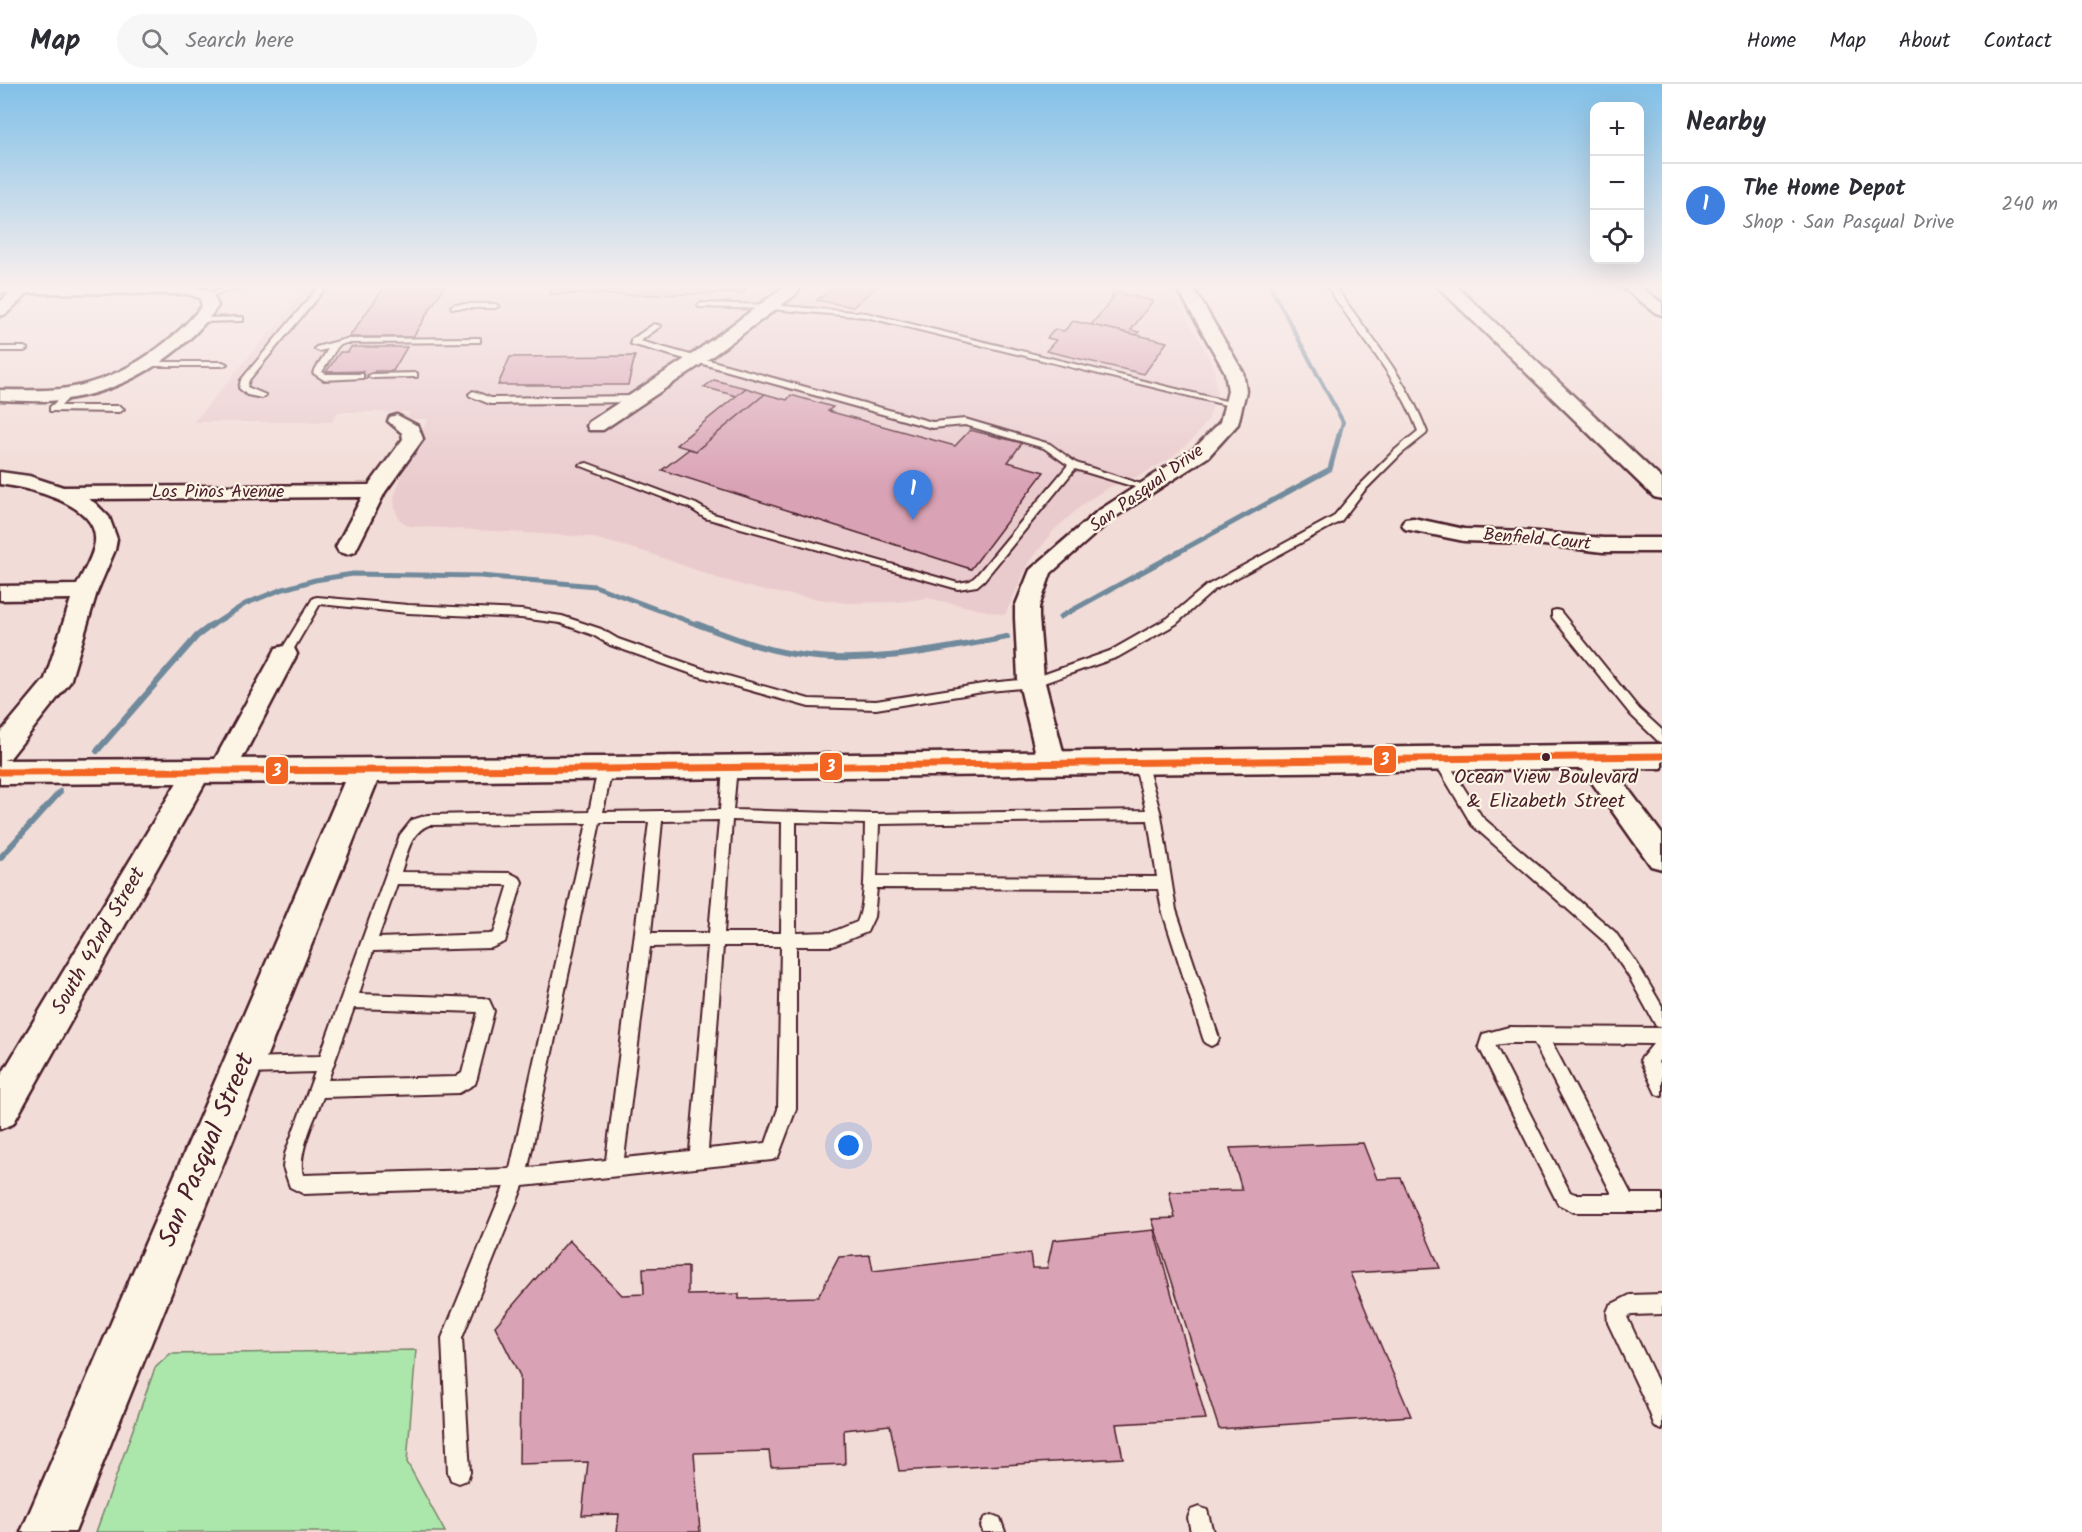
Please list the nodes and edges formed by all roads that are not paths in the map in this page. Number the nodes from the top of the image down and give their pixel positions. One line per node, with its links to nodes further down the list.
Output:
1 (165, 352): 11 (street)
2 (269, 352): 19 (lane)
3 (330, 352): 14 (lane)
4 (669, 352): 10 (lane)
5 (708, 352): 10 (street)
6 (1017, 352): 21 (lane)
7 (1222, 352): 21 (street, San Pasqual Drive)
8 (1377, 352): 39 (lane)
9 (1515, 352): 30 (main road)
10 (697, 359): 20 (street); 26 (lane)
11 (145, 364): 12 (lane); 16 (street)
12 (223, 364)
13 (414, 375): 15 (lane)
14 (360, 376)
15 (372, 376)
16 (69, 393): 17 (street); 22 (lane)
17 (0, 394)
18 (473, 394): 20 (lane)
19 (262, 395)
20 (636, 399): 24 (street)
21 (1234, 404): 28 (street, San Pasqual Drive)
22 (120, 409)
23 (397, 421): 29 (street)
24 (596, 426)
25 (584, 465): 26 (lane)
26 (1072, 465): 28 (lane)
27 (0, 478): 31 (street)
28 (1145, 487): 39 (street, San Pasqual Drive)
29 (375, 491): 31 (street, Los Pinos Avenue); 34 (street)
30 (1662, 492)
31 (61, 493): 35 (street)
32 (1413, 524): 33 (street, Benfield Court)
33 (1662, 545)
34 (346, 546)
35 (85, 592): 36 (street); 41 (street)
36 (0, 593)
37 (1556, 614): 40 (lane)
38 (285, 654): 39 (lane); 50 (street)
39 (1032, 683): 46 (street, San Pasqual Drive)
40 (1662, 738)
41 (0, 752)
42 (1662, 756): 43 (main road)
43 (1589, 757): 44 (main road); 58 (street)
44 (1438, 759): 45 (main road); 67 (lane)
45 (1140, 762): 46 (main road); 53 (lane)
46 (1052, 763): 47 (main road)
47 (730, 767): 49 (main road); 52 (lane)
48 (366, 769): 49 (main road); 50 (main road); 73 (main road, San Pasqual Street)
49 (605, 769): 56 (lane)
50 (210, 771): 51 (main road); 76 (street, South 42nd Street)
51 (0, 772)
52 (726, 815): 54 (lane); 55 (lane); 62 (lane)
53 (1154, 815): 57 (lane); 61 (lane)
54 (656, 817): 56 (lane); 64 (lane)
55 (789, 817): 57 (lane); 63 (lane)
56 (594, 818): 59 (lane); 79 (lane)
57 (872, 819): 60 (lane)
58 (1662, 857)
59 (392, 878): 65 (lane); 65 (lane)
60 (870, 882): 61 (lane); 63 (lane)
61 (1165, 883): 70 (lane)
62 (716, 939): 63 (lane); 64 (lane); 77 (lane)
63 (789, 939): 77 (lane)
64 (643, 940): 78 (lane)
65 (368, 945): 66 (lane)
66 (348, 1001): 72 (lane); 75 (lane)
67 (1662, 1021)
68 (1539, 1035): 69 (lane); 80 (lane); 80 (lane)
69 (1662, 1036)
70 (1211, 1038)
71 (1662, 1046): 74 (lane)
72 (326, 1064): 73 (lane); 75 (lane)
73 (242, 1066): 85 (main road, San Pasqual Street)
74 (1662, 1088)
75 (317, 1089): 79 (lane)
76 (0, 1111)
77 (698, 1158): 78 (lane)
78 (614, 1168): 79 (lane)
79 (517, 1178): 84 (lane)
80 (1626, 1203): 81 (lane)
81 (1662, 1203)
82 (1662, 1304): 83 (lane)
83 (1660, 1409)
84 (459, 1472)
85 (48, 1532)

